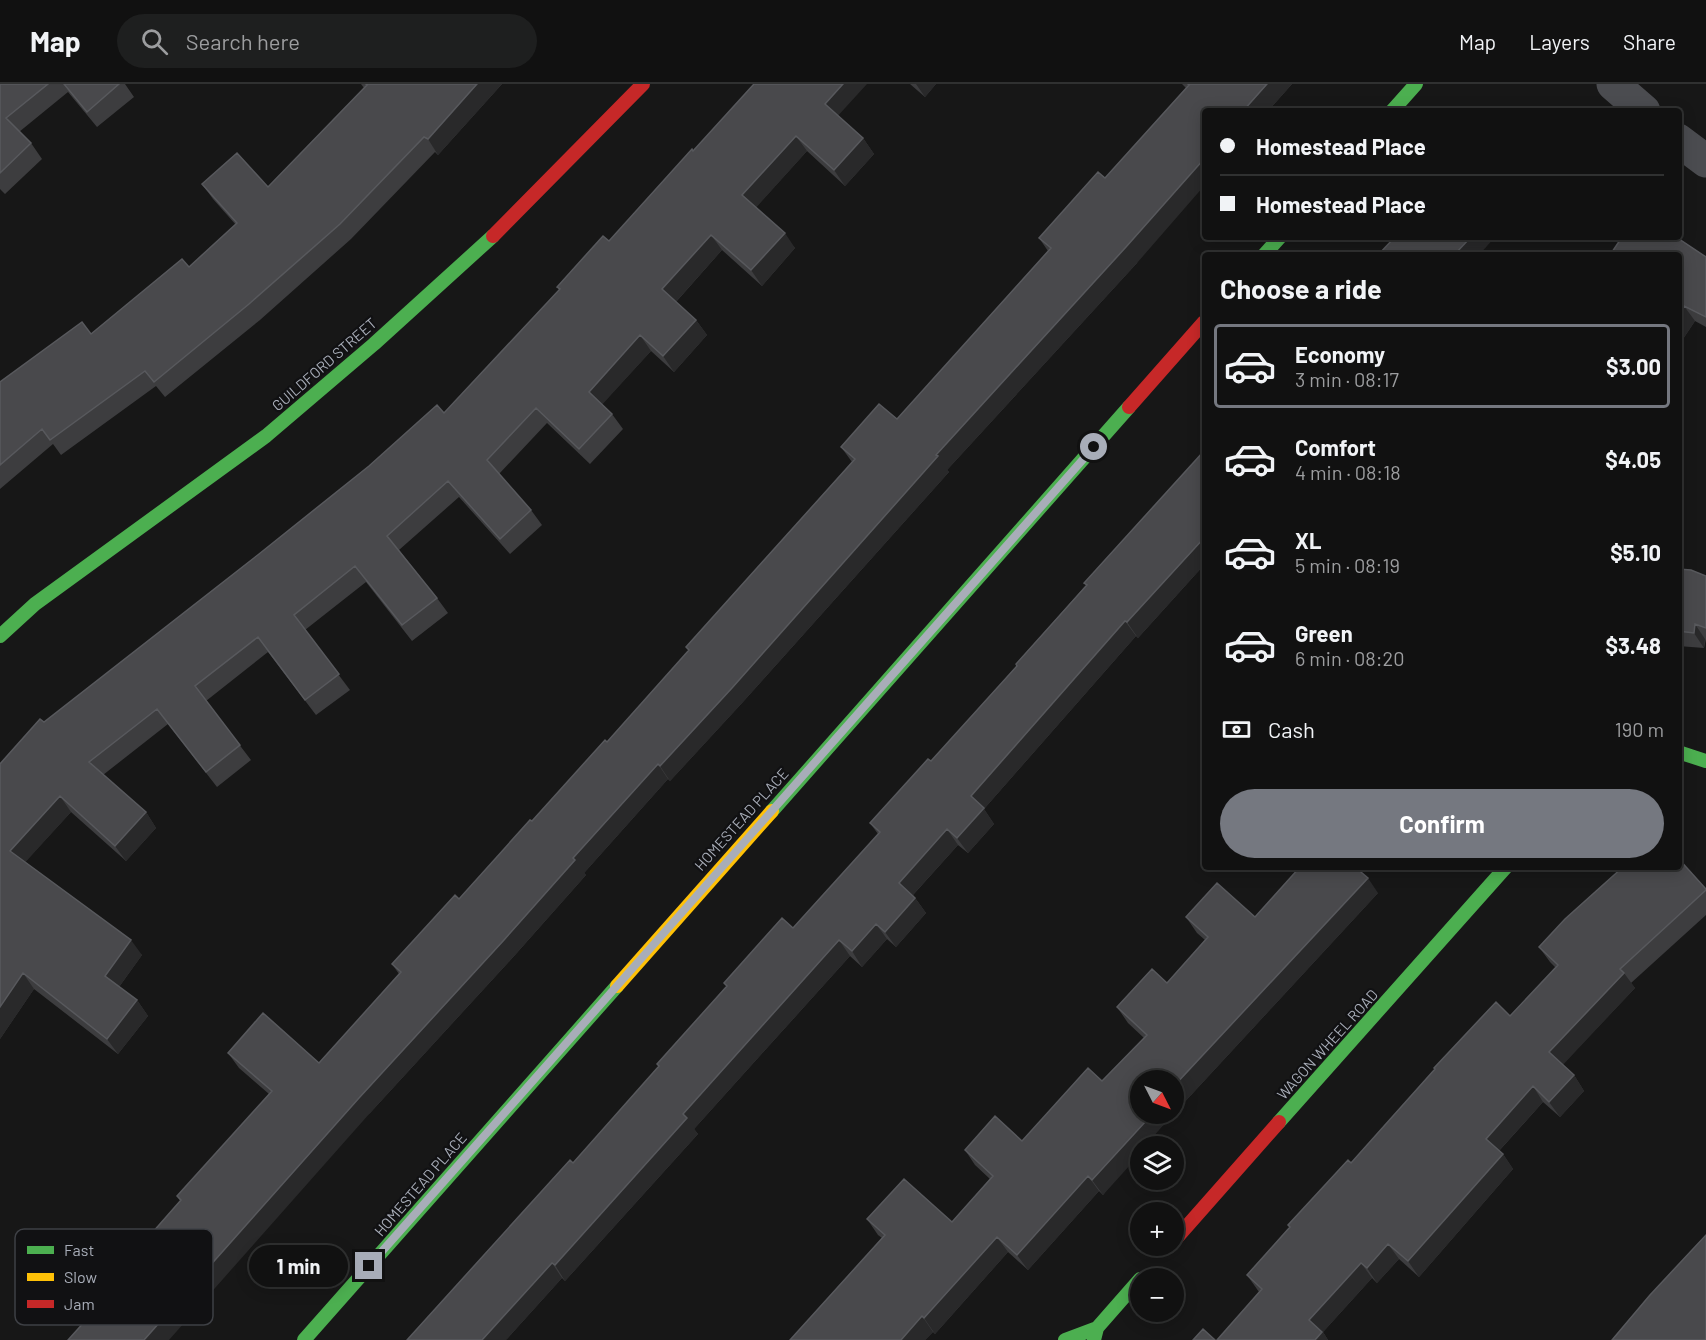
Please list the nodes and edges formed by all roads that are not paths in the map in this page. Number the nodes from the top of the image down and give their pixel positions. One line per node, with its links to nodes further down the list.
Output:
1 (643, 84): 11 (street, GUILDFORD STREET)
2 (1416, 84): 4 (street)
3 (1613, 84): 5 (street)
4 (1395, 108)
5 (1641, 108)
6 (1682, 143): 7 (street)
7 (1706, 161)
8 (1277, 240): 9 (street)
9 (1267, 252)
10 (1202, 324): 18 (street, HOMESTEAD PLACE)
11 (0, 636)
12 (1682, 753): 13 (street)
13 (1706, 760)
14 (1503, 870): 15 (street, WAGON WHEEL ROAD)
15 (1184, 1230)
16 (1130, 1292): 17 (street)
17 (1095, 1334): 19 (street)
18 (304, 1340)
19 (1065, 1340)

